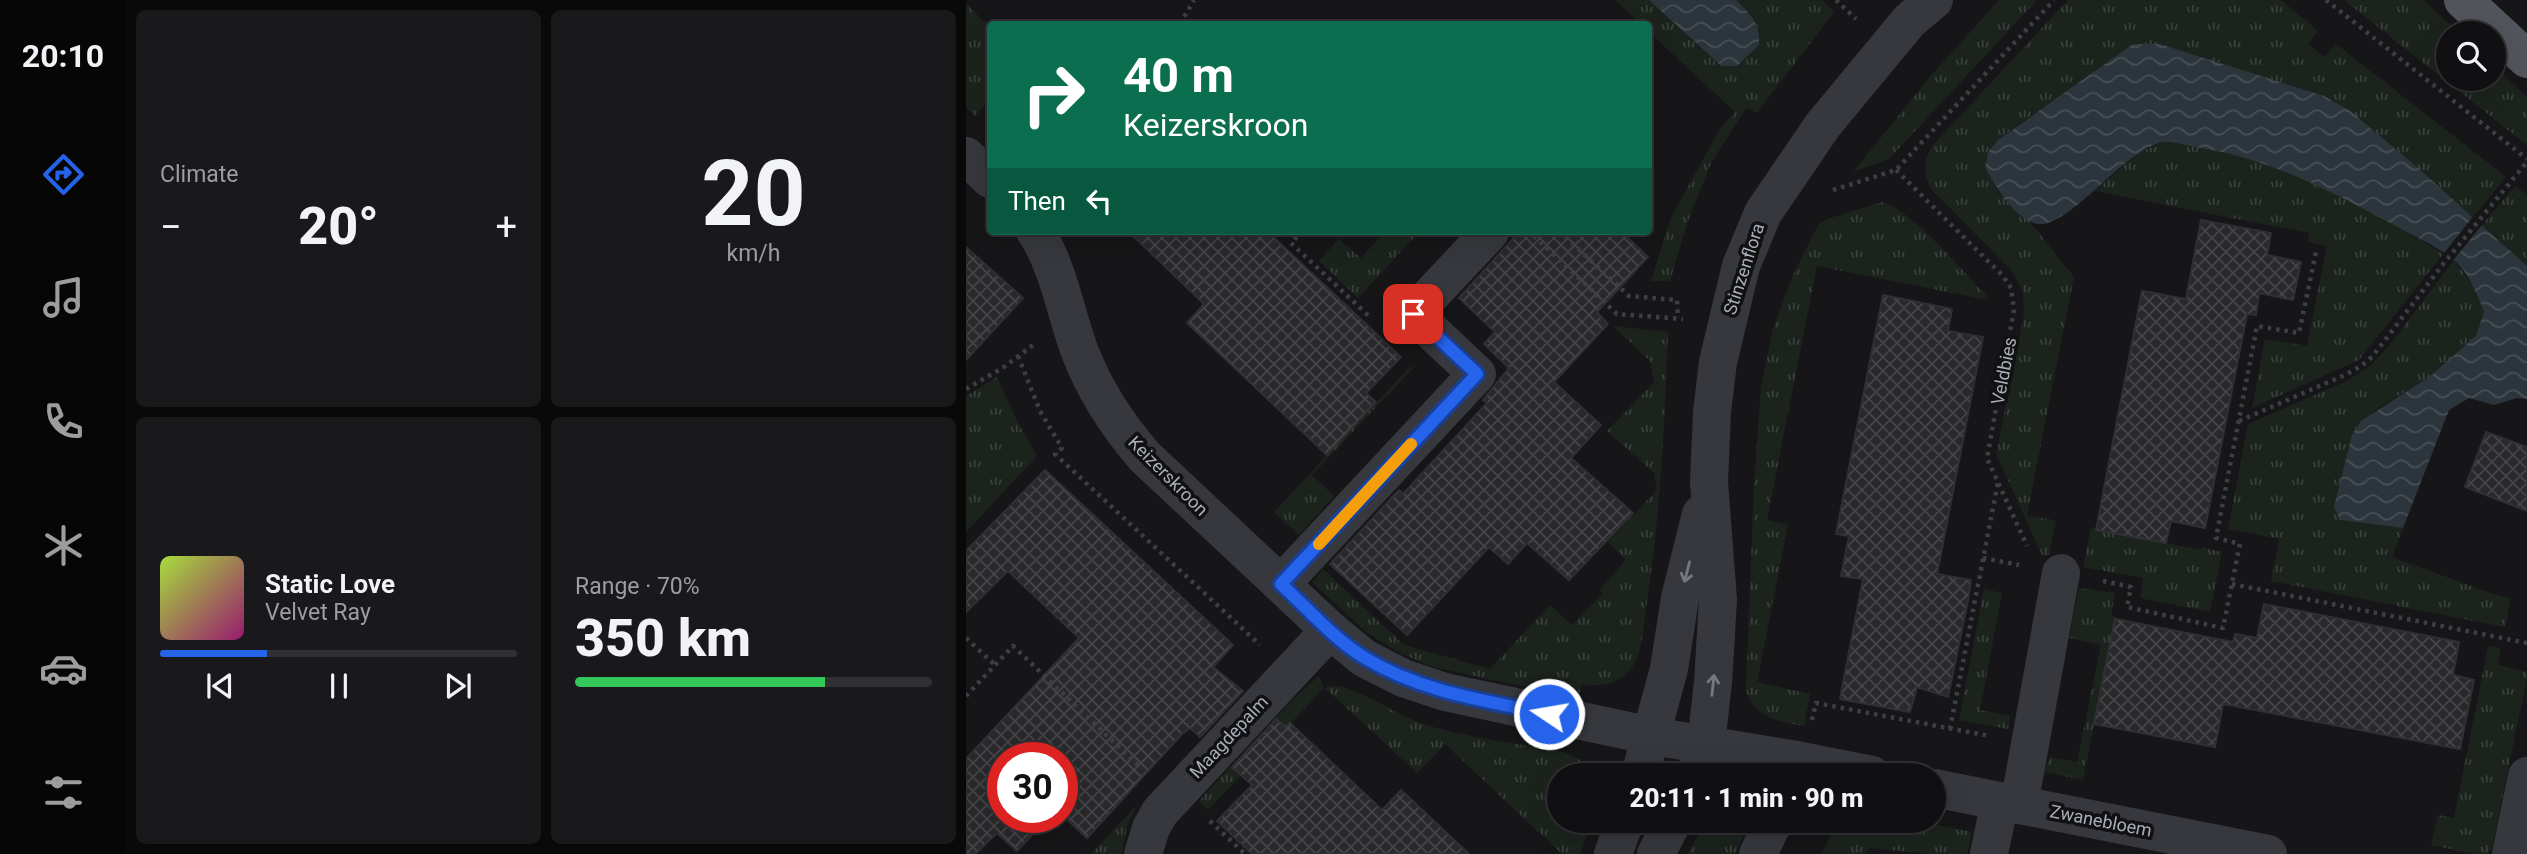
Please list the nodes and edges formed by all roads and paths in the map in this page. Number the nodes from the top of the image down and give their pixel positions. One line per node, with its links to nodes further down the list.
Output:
1 (1194, 0): 6 (path)
2 (2054, 0): 25 (path, Veldbies)
3 (2326, 0): 9 (path)
4 (2463, 0): 7 (main road)
5 (1921, 7): 19 (street, Stinzenflora)
6 (1182, 21)
7 (2527, 60)
8 (966, 156): 10 (street)
9 (2527, 160): 23 (path)
10 (987, 176)
11 (1037, 235): 20 (street, Keizerskroon)
12 (1299, 235): 17 (path)
13 (1487, 235): 17 (street)
14 (1533, 235): 18 (path)
15 (1563, 235): 18 (path)
16 (2316, 251): 23 (path)
17 (1413, 314): 28 (street)
18 (1678, 318): 19 (path)
19 (1726, 322): 24 (street, Stinzenflora)
20 (1073, 329): 21 (path); 28 (street, Keizerskroon)
21 (1018, 356): 22 (path); 34 (path)
22 (966, 389)
23 (2238, 421): 29 (path)
24 (1709, 482): 37 (street, Stinzenflora, one-way to 37); 39 (street, Stinzenflora, one-way to 24)
25 (1998, 482): 26 (path); 27 (path, Veldbies)
26 (1983, 558): 27 (path); 36 (path)
27 (2049, 571): 29 (path); 38 (street)
28 (1281, 584): 30 (street, Keizerskroon)
29 (2232, 584): 32 (path)
30 (1330, 630): 34 (street, Maagdepalm); 37 (street, Keizerskroon)
31 (966, 638): 33 (path)
32 (2527, 643)
33 (995, 665): 35 (path); 45 (path)
34 (1289, 673): 45 (street, Maagdepalm)
35 (966, 696)
36 (1950, 729): 38 (path); 42 (path)
37 (1652, 736): 39 (street); 40 (street, Stinzenflora)
38 (2029, 744): 46 (street)
39 (1700, 760): 41 (street)
40 (1644, 763)
41 (1756, 763)
42 (1795, 763)
43 (2527, 776): 57 (street)
44 (1946, 790): 46 (street, Zwanebloem)
45 (1176, 794): 50 (street, Maagdepalm); 51 (path)
46 (2009, 803): 55 (street); 56 (street, Zwanebloem)
47 (1621, 833): 52 (street)
48 (1667, 833): 53 (street)
49 (1768, 833): 54 (street)
50 (1143, 854)
51 (1245, 854)
52 (1614, 854)
53 (1656, 854)
54 (1758, 854)
55 (1989, 854)
56 (2268, 854)
57 (2511, 854)

